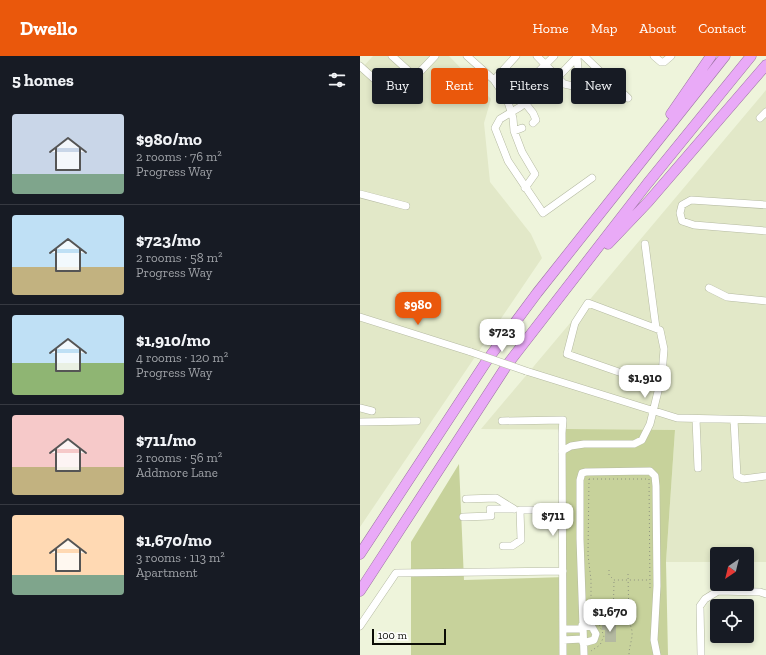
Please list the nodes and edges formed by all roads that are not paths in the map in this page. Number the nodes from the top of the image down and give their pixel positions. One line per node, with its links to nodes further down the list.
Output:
1 (392, 56): 2 (street)
2 (435, 56)
3 (467, 56): 21 (street)
4 (516, 56): 21 (street)
5 (537, 56): 13 (street)
6 (554, 56): 13 (street)
7 (580, 56): 18 (street); 19 (street); 23 (street)
8 (654, 56): 9 (street)
9 (671, 56)
10 (711, 56): 35 (highway)
11 (725, 56): 35 (highway)
12 (751, 56): 42 (highway)
13 (545, 65): 16 (street); 17 (street)
14 (766, 65): 42 (highway)
15 (360, 66): 20 (street)
16 (541, 68)
17 (548, 68)
18 (579, 68)
19 (563, 72)
20 (372, 77)
21 (494, 80): 22 (street)
22 (496, 83)
23 (628, 98)
24 (508, 104): 28 (street)
25 (524, 104): 28 (street)
26 (526, 104): 30 (street)
27 (766, 112): 29 (street)
28 (511, 113): 32 (street); 34 (street)
29 (760, 118)
30 (533, 123)
31 (522, 128): 32 (street)
32 (514, 131): 34 (street)
33 (592, 178): 34 (street)
34 (525, 188)
35 (616, 192): 66 (highway)
36 (360, 194): 38 (street)
37 (766, 205): 39 (street)
38 (406, 206)
39 (766, 231)
40 (645, 244): 45 (street)
41 (709, 288): 43 (street)
42 (562, 292): 68 (highway)
43 (766, 301)
44 (360, 317): 49 (street, bridge)
45 (656, 328): 46 (street); 46 (street)
46 (659, 386): 49 (street)
47 (360, 408): 48 (street)
48 (372, 411)
49 (652, 411): 50 (street); 56 (street)
50 (696, 419): 51 (street); 57 (street)
51 (734, 420): 52 (street); 58 (street)
52 (766, 420)
53 (502, 421): 56 (street)
54 (360, 422): 55 (street)
55 (417, 422)
56 (562, 451): 63 (street)
57 (698, 468)
58 (766, 476)
59 (489, 498): 60 (street); 61 (street); 62 (street)
60 (466, 499)
61 (490, 509): 62 (street); 64 (street)
62 (517, 509): 63 (street); 65 (street)
63 (562, 510): 67 (street)
64 (463, 517)
65 (502, 546)
66 (360, 554)
67 (562, 571): 70 (street); 72 (street)
68 (360, 591)
69 (766, 594): 78 (street)
70 (360, 626)
71 (582, 627): 72 (street); 74 (street); 74 (street); 77 (street)
72 (563, 629): 73 (street)
73 (563, 640): 74 (street); 75 (street)
74 (583, 641): 76 (street)
75 (563, 655)
76 (584, 655)
77 (657, 655)
78 (701, 655)

